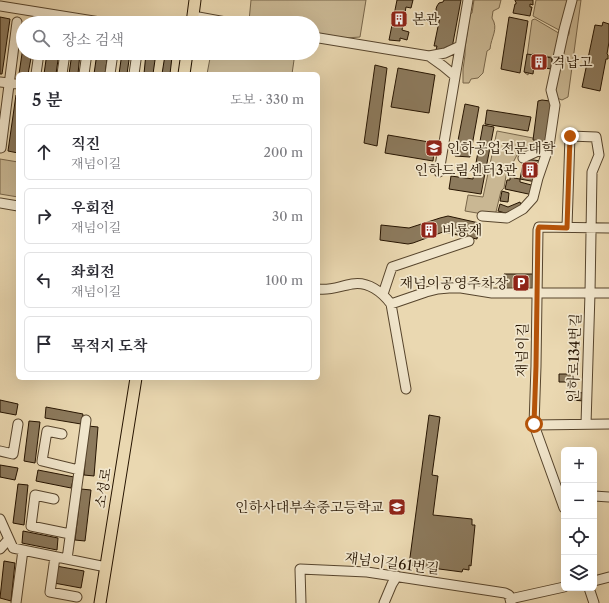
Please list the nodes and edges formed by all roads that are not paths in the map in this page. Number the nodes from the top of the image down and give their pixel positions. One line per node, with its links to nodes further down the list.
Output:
1 (195, 0): 6 (main road)
2 (468, 0): 9 (street)
3 (572, 0): 25 (street)
4 (0, 6): 5 (street)
5 (62, 16)
6 (193, 16)
7 (16, 30): 24 (street)
8 (320, 38): 10 (street)
9 (460, 46): 10 (street); 23 (street)
10 (429, 56): 23 (street)
11 (38, 60): 17 (street)
12 (64, 60): 18 (street)
13 (86, 60): 19 (street)
14 (112, 60): 20 (street)
15 (136, 60): 21 (street)
16 (186, 60): 22 (main road)
17 (36, 72)
18 (62, 72)
19 (84, 72)
20 (110, 72)
21 (134, 72)
22 (184, 72)
23 (455, 76): 28 (street)
24 (9, 83): 26 (street)
25 (549, 146): 27 (street); 31 (street)
26 (1, 148)
27 (523, 158)
28 (439, 172)
29 (0, 203): 30 (street)
30 (16, 206)
31 (482, 216)
32 (567, 228): 33 (street, 재넘이길); 33 (street); 37 (street, 재넘이길)
33 (591, 228): 34 (street, 재넘이길); 38 (street, 인하로134번길)
34 (609, 228)
35 (392, 266): 35 (street); 40 (street)
36 (320, 289): 40 (street)
37 (537, 293): 38 (street); 41 (street); 46 (street, 재넘이길)
38 (590, 293): 39 (street); 47 (street, 인하로134번길)
39 (609, 293)
40 (383, 294): 41 (street)
41 (391, 304): 43 (street)
42 (136, 380): 63 (main road, 소성로)
43 (406, 390)
44 (86, 420): 51 (street)
45 (18, 424): 50 (street)
46 (534, 424): 47 (street, 인하로134번길); 52 (street, 재넘이길)
47 (586, 424): 48 (street, 인하로134번길)
48 (609, 424)
49 (62, 434): 51 (street)
50 (0, 451)
51 (79, 470): 57 (street)
52 (561, 493)
53 (597, 496): 54 (street)
54 (609, 497)
55 (54, 499): 57 (street)
56 (0, 519): 58 (street)
57 (70, 534): 62 (street)
58 (9, 539): 59 (street); 60 (street)
59 (0, 549)
60 (23, 550): 61 (street); 71 (street)
61 (55, 557): 62 (street); 69 (street)
62 (66, 559): 63 (street)
63 (106, 567): 72 (main road, 소성로)
64 (397, 576): 70 (street, 재넘이길61번길); 73 (street, 재넘이길61번길); 74 (street)
65 (609, 577): 66 (street)
66 (597, 580)
67 (561, 588): 70 (street, 재넘이길61번길)
68 (591, 591): 75 (street)
69 (77, 597)
70 (511, 601)
71 (16, 603)
72 (100, 603)
73 (301, 603)
74 (384, 603)
75 (594, 603)

